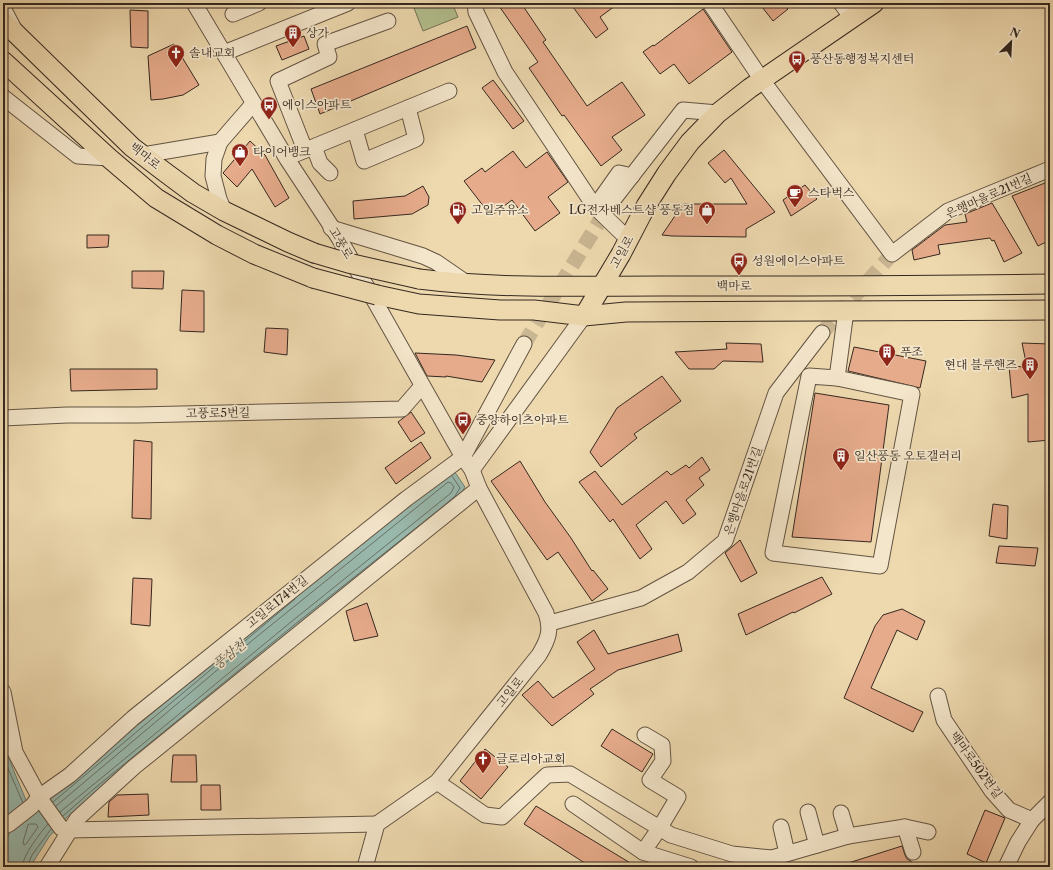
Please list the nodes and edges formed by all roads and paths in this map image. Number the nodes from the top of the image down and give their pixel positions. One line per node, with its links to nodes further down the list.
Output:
1 (194, 3): 13 (street, 고풍로)
2 (259, 3): 9 (street)
3 (348, 3): 13 (street)
4 (475, 3): 31 (street)
5 (710, 3): 15 (street)
6 (841, 3): 10 (street)
7 (874, 3): 10 (main road, 고일로)
8 (3, 8): 12 (street)
9 (233, 14)
10 (852, 18): 15 (main road, 고일로)
11 (388, 21): 23 (street)
12 (9, 26): 24 (main road, 백마로)
13 (224, 53): 18 (street, 고풍로)
14 (3, 61): 25 (main road, 백마로)
15 (762, 80): 20 (main road, 고일로); 27 (street, 은행마을로21번길)
16 (449, 91): 19 (street)
17 (3, 97): 25 (street)
18 (253, 104): 22 (street); 26 (street, 고풍로)
19 (408, 108): 21 (street); 21 (street)
20 (718, 113): 29 (street); 34 (main road, 고일로)
21 (355, 130): 23 (street)
22 (220, 142): 24 (street); 32 (street)
23 (310, 148): 26 (street); 28 (street)
24 (143, 155): 32 (main road, 백마로)
25 (109, 158): 40 (main road, 백마로, bridge)
26 (287, 159): 33 (street, 고풍로)
27 (1050, 169)
28 (330, 173)
29 (632, 176): 30 (street); 31 (street)
30 (610, 204)
31 (595, 207): 34 (street)
32 (224, 211): 35 (main road, 백마로, bridge)
33 (332, 228): 35 (street); 44 (street, 고풍로)
34 (629, 240): 37 (main road, 고일로)
35 (469, 284): 37 (main road, 백마로)
36 (1050, 284): 37 (main road, 백마로)
37 (602, 286): 40 (main road, 고일로)
38 (1050, 310): 39 (main road)
39 (846, 311): 40 (main road); 43 (street)
40 (584, 316): 47 (street, 고일로)
41 (822, 333): 49 (street, 은행마을로21번길)
42 (524, 344): 46 (street)
43 (837, 378): 43 (street)
44 (422, 386): 45 (street, 고풍로5번길); 46 (street, 고풍로)
45 (3, 418)
46 (463, 458): 47 (street, 고풍로); 54 (street, 고일로174번길)
47 (472, 470): 48 (street, 고풍로)
48 (480, 488): 49 (street); 65 (street)
49 (550, 623): 53 (street, 고일로)
50 (3, 692): 54 (street)
51 (938, 696): 59 (street, 백마로502번길)
52 (645, 735): 64 (street)
53 (437, 782): 60 (street, 고일로); 64 (street)
54 (37, 801): 61 (street, 고일로174번길); 65 (street)
55 (1050, 802): 59 (street)
56 (573, 804): 69 (street)
57 (808, 812): 68 (street)
58 (841, 813): 67 (street)
59 (1032, 820): 75 (street)
60 (377, 824): 65 (street); 73 (street)
61 (6, 826)
62 (781, 827): 71 (street)
63 (905, 827): 66 (street); 67 (street); 70 (street)
64 (659, 828): 69 (street); 71 (street)
65 (65, 829): 72 (street)
66 (928, 832)
67 (848, 836): 68 (street)
68 (817, 845): 71 (street)
69 (643, 852): 74 (street)
70 (913, 852)
71 (787, 853)
72 (47, 867)
73 (365, 867)
74 (692, 867)
75 (1006, 867)

